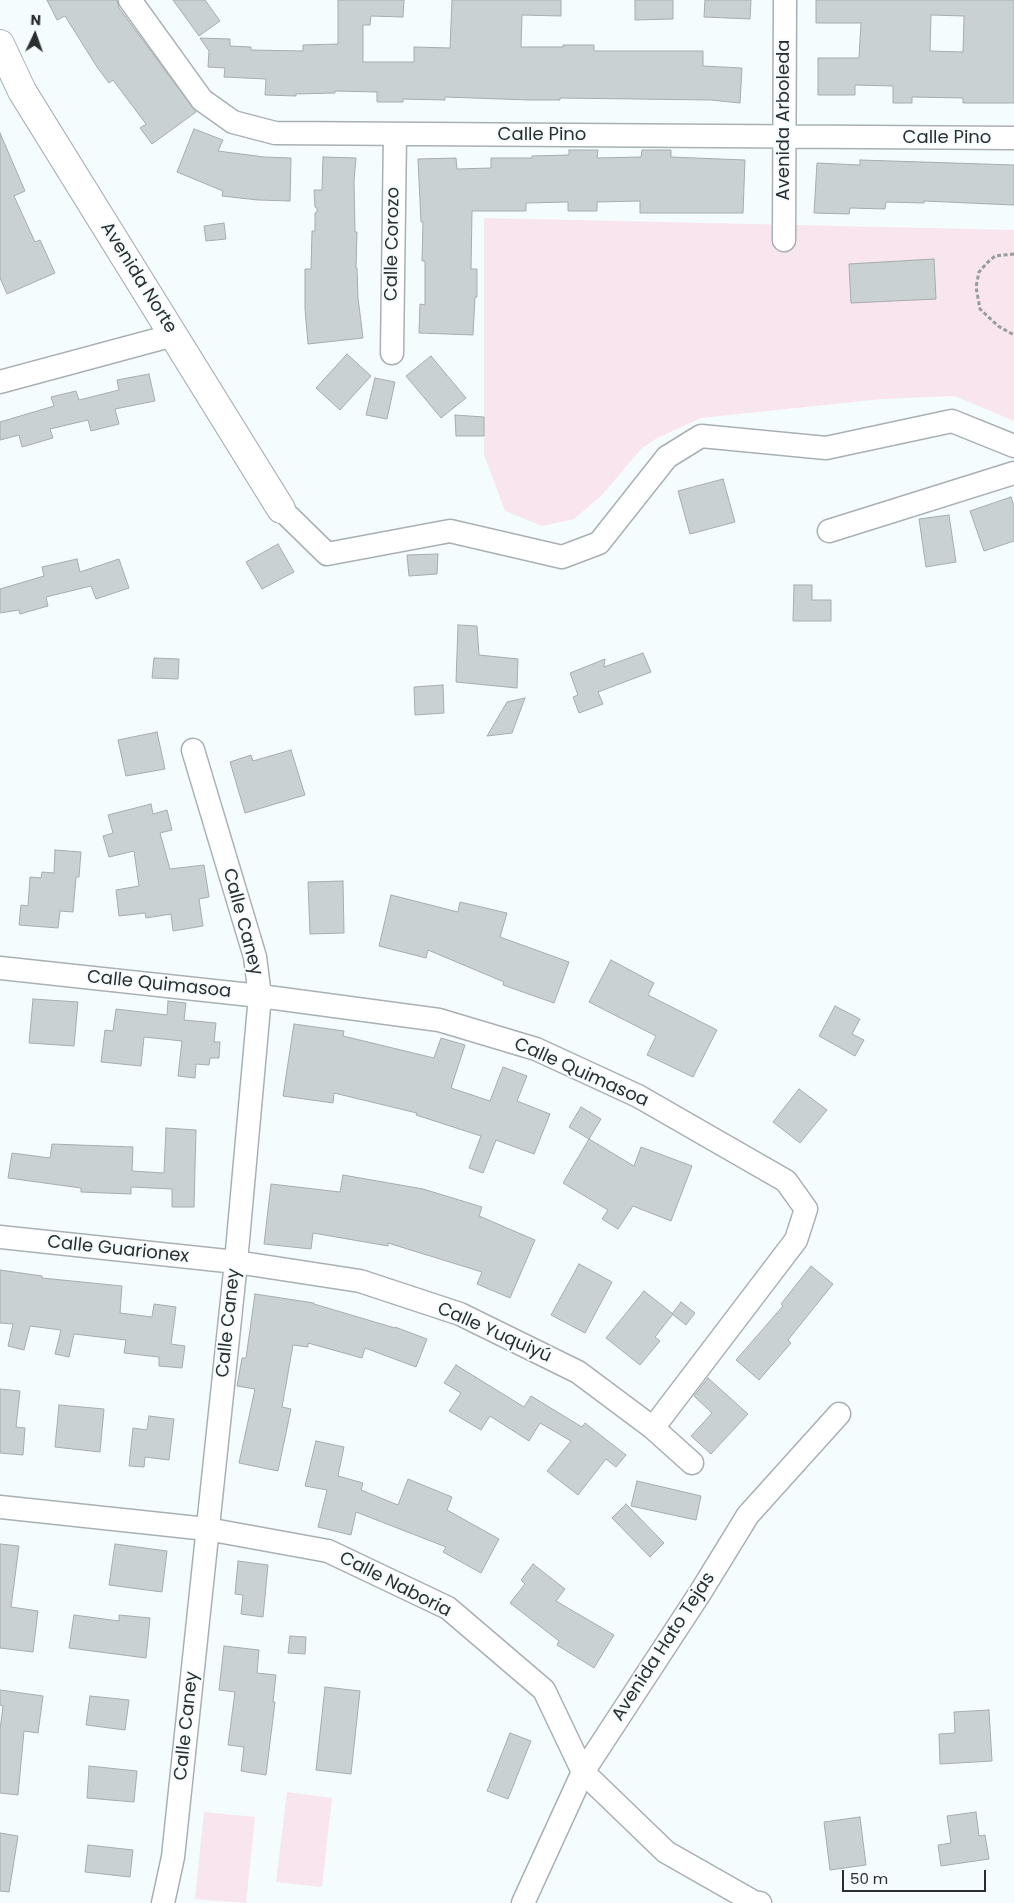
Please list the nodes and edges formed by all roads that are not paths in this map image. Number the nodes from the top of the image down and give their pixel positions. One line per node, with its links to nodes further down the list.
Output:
1 (130, 0): 4 (street, Calle Pino)
2 (785, 0): 5 (street, Avenida Arboleda)
3 (0, 44): 8 (street, Avenida Norte)
4 (395, 134): 5 (street, Calle Pino); 9 (street, Calle Corozo)
5 (784, 137): 6 (street, Calle Pino); 7 (street, Avenida Arboleda)
6 (1014, 138)
7 (784, 240)
8 (174, 335): 10 (street); 13 (street, Avenida Norte)
9 (392, 353)
10 (0, 382)
11 (1014, 446): 13 (street)
12 (1014, 473): 14 (street)
13 (281, 509)
14 (828, 531)
15 (193, 750): 17 (street, Calle Caney)
16 (0, 968): 17 (street, Calle Quimasoa)
17 (260, 996): 19 (street, Calle Caney); 21 (street, Calle Quimasoa)
18 (0, 1237): 19 (street, Calle Guarionex)
19 (236, 1262): 21 (street, Calle Yuquiyú); 24 (street, Calle Caney)
20 (839, 1414): 25 (street, Avenida Hato Tejas)
21 (653, 1428): 22 (street, Calle Yuquiyú)
22 (692, 1463)
23 (0, 1507): 24 (street, Calle Naboria)
24 (207, 1528): 25 (street, Calle Naboria); 26 (street, Calle Caney)
25 (583, 1772): 27 (street, Avenida Hato Tejas); 28 (street, Calle Naboria)
26 (162, 1903)
27 (523, 1903)
28 (756, 1903)

